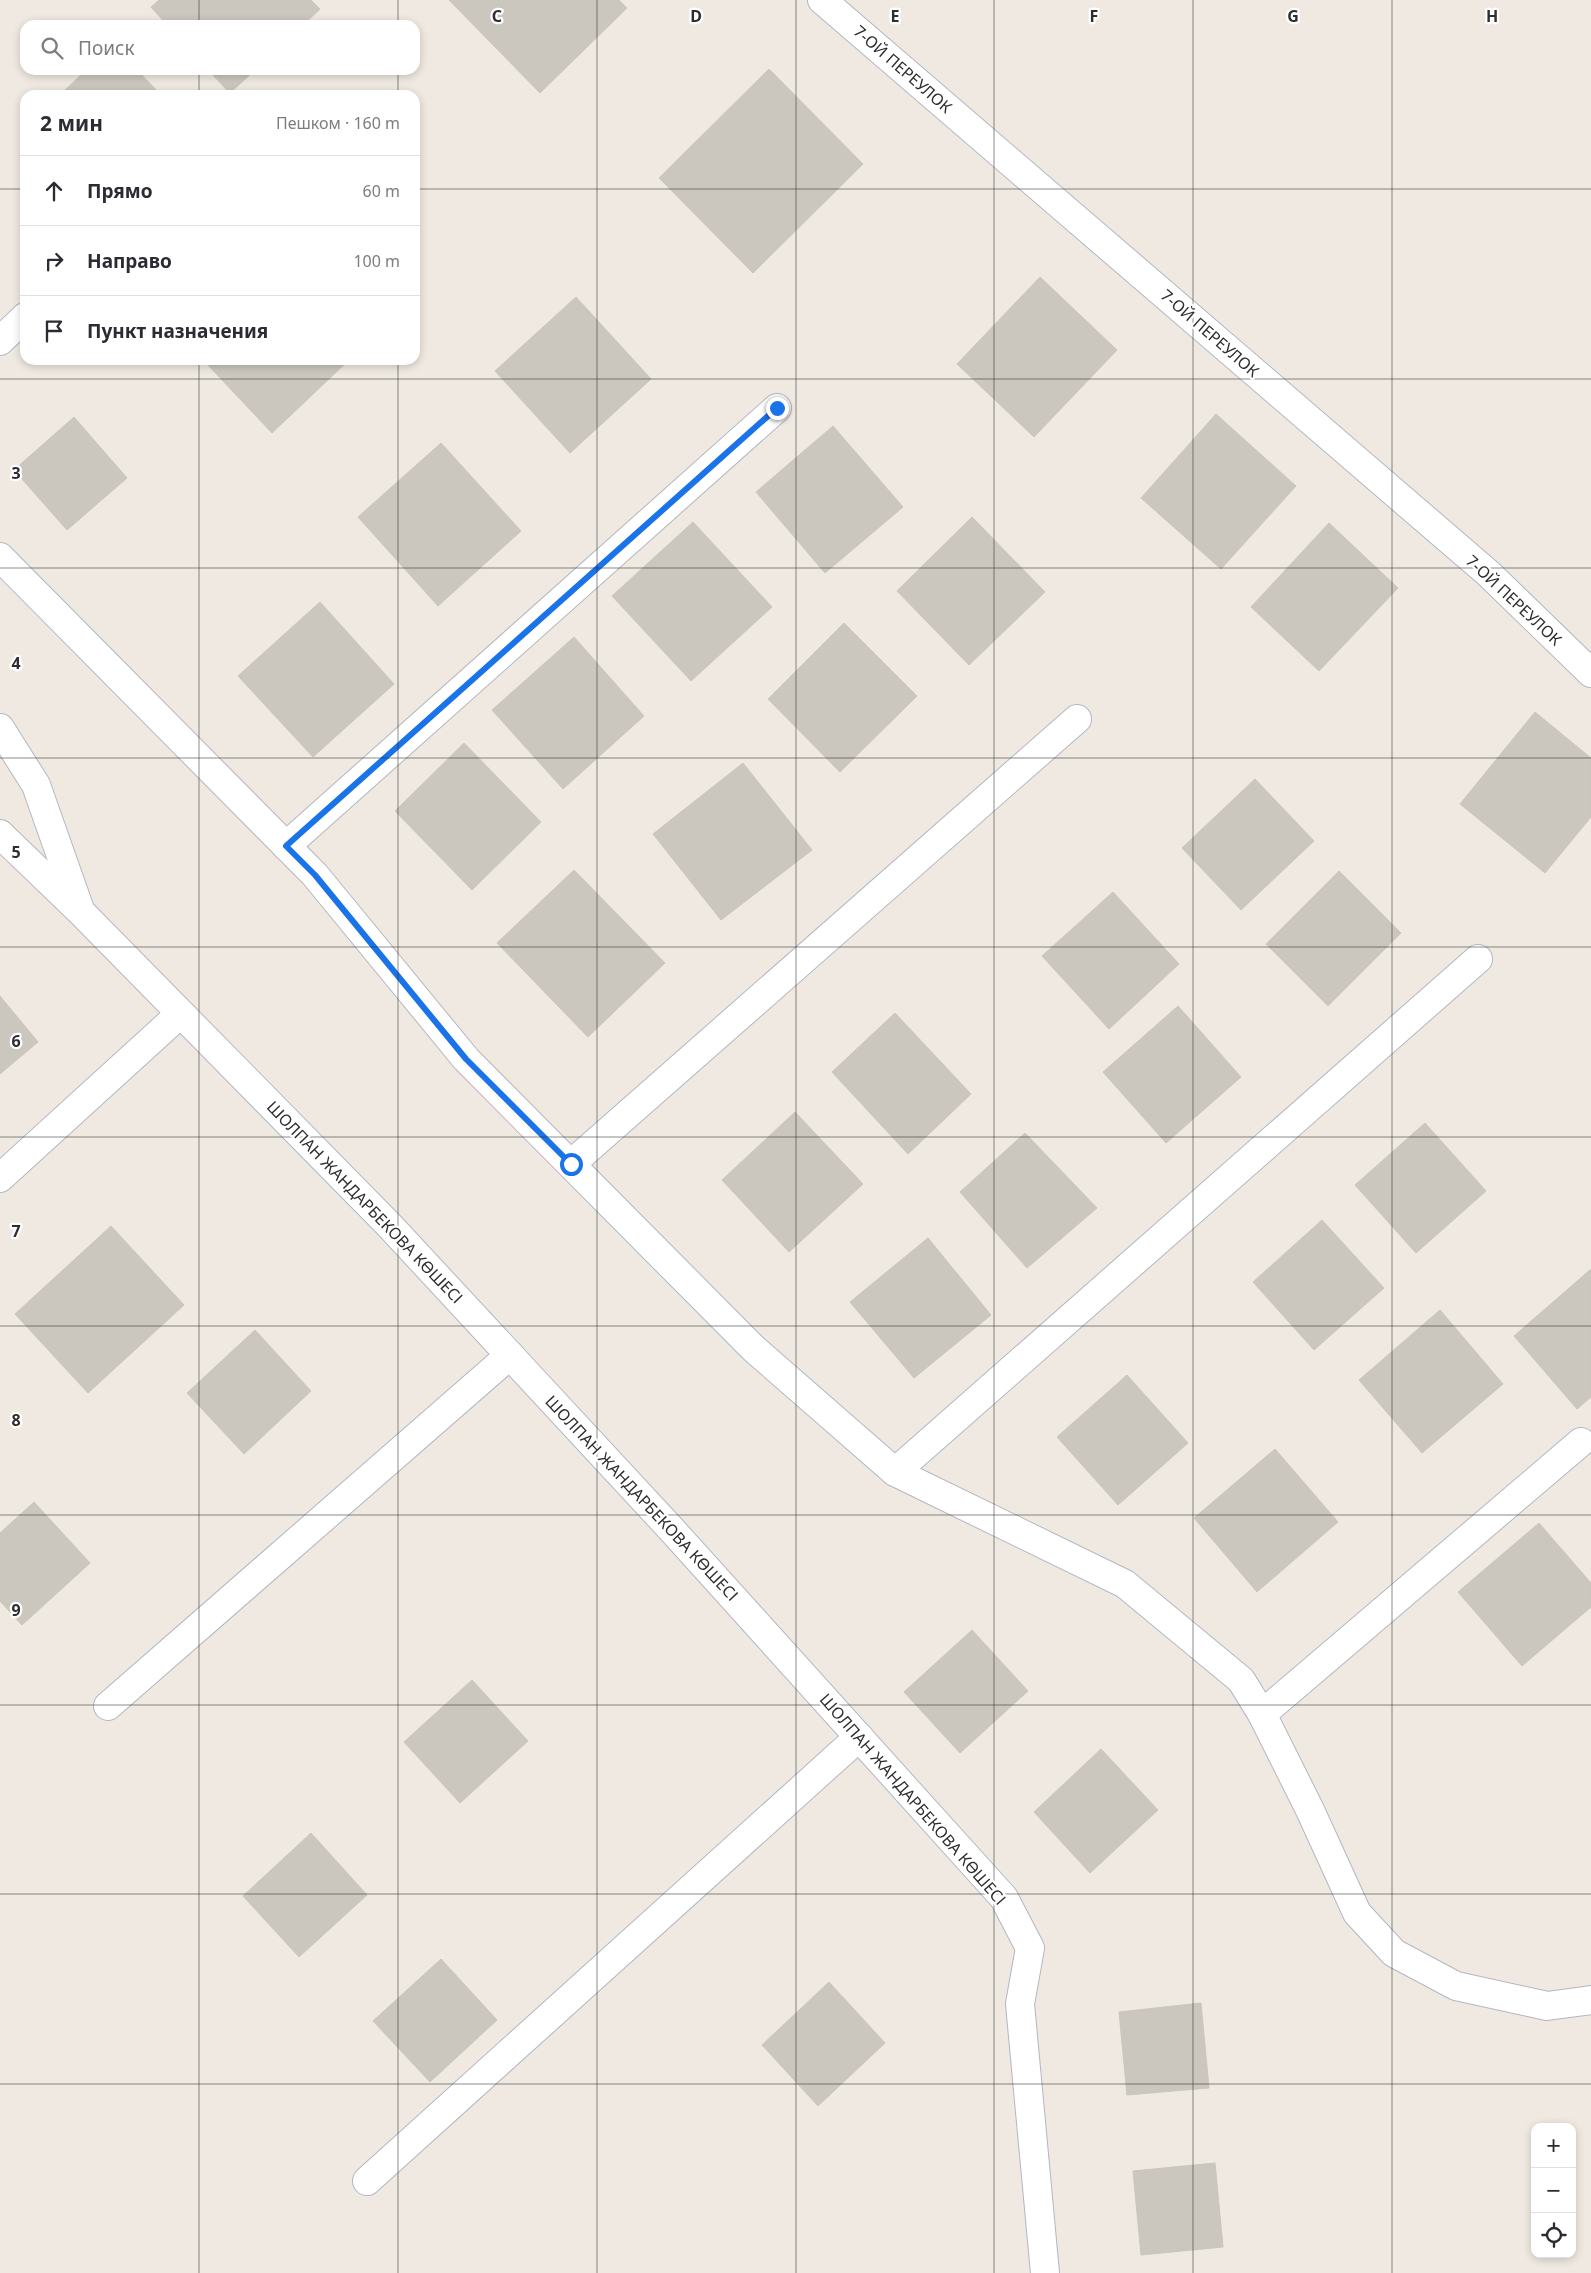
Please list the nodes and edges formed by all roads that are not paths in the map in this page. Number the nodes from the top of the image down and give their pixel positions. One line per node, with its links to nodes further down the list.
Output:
1 (822, 0): 6 (street, 7-ОЙ ПЕРЕУЛОК)
2 (20, 322): 3 (street)
3 (0, 341)
4 (777, 408): 10 (street)
5 (0, 557): 10 (street)
6 (1591, 673)
7 (1077, 719): 14 (street)
8 (0, 728): 11 (street)
9 (0, 834): 11 (street, ШОЛПАН ЖАНДАРБЕКОВА КӨШЕСІ)
10 (286, 846): 14 (street)
11 (81, 912): 13 (street, ШОЛПАН ЖАНДАРБЕКОВА КӨШЕСІ)
12 (1478, 959): 18 (street)
13 (180, 1014): 15 (street); 16 (street, ШОЛПАН ЖАНДАРБЕКОВА КӨШЕСІ)
14 (571, 1164): 18 (street)
15 (0, 1178)
16 (510, 1355): 19 (street); 21 (street, ШОЛПАН ЖАНДАРБЕКОВА КӨШЕСІ)
17 (1581, 1442): 20 (street)
18 (894, 1472): 20 (street)
19 (108, 1706)
20 (1262, 1714): 22 (street)
21 (859, 1737): 23 (street); 24 (street, ШОЛПАН ЖАНДАРБЕКОВА КӨШЕСІ)
22 (1591, 2000)
23 (367, 2181)
24 (1045, 2273)

